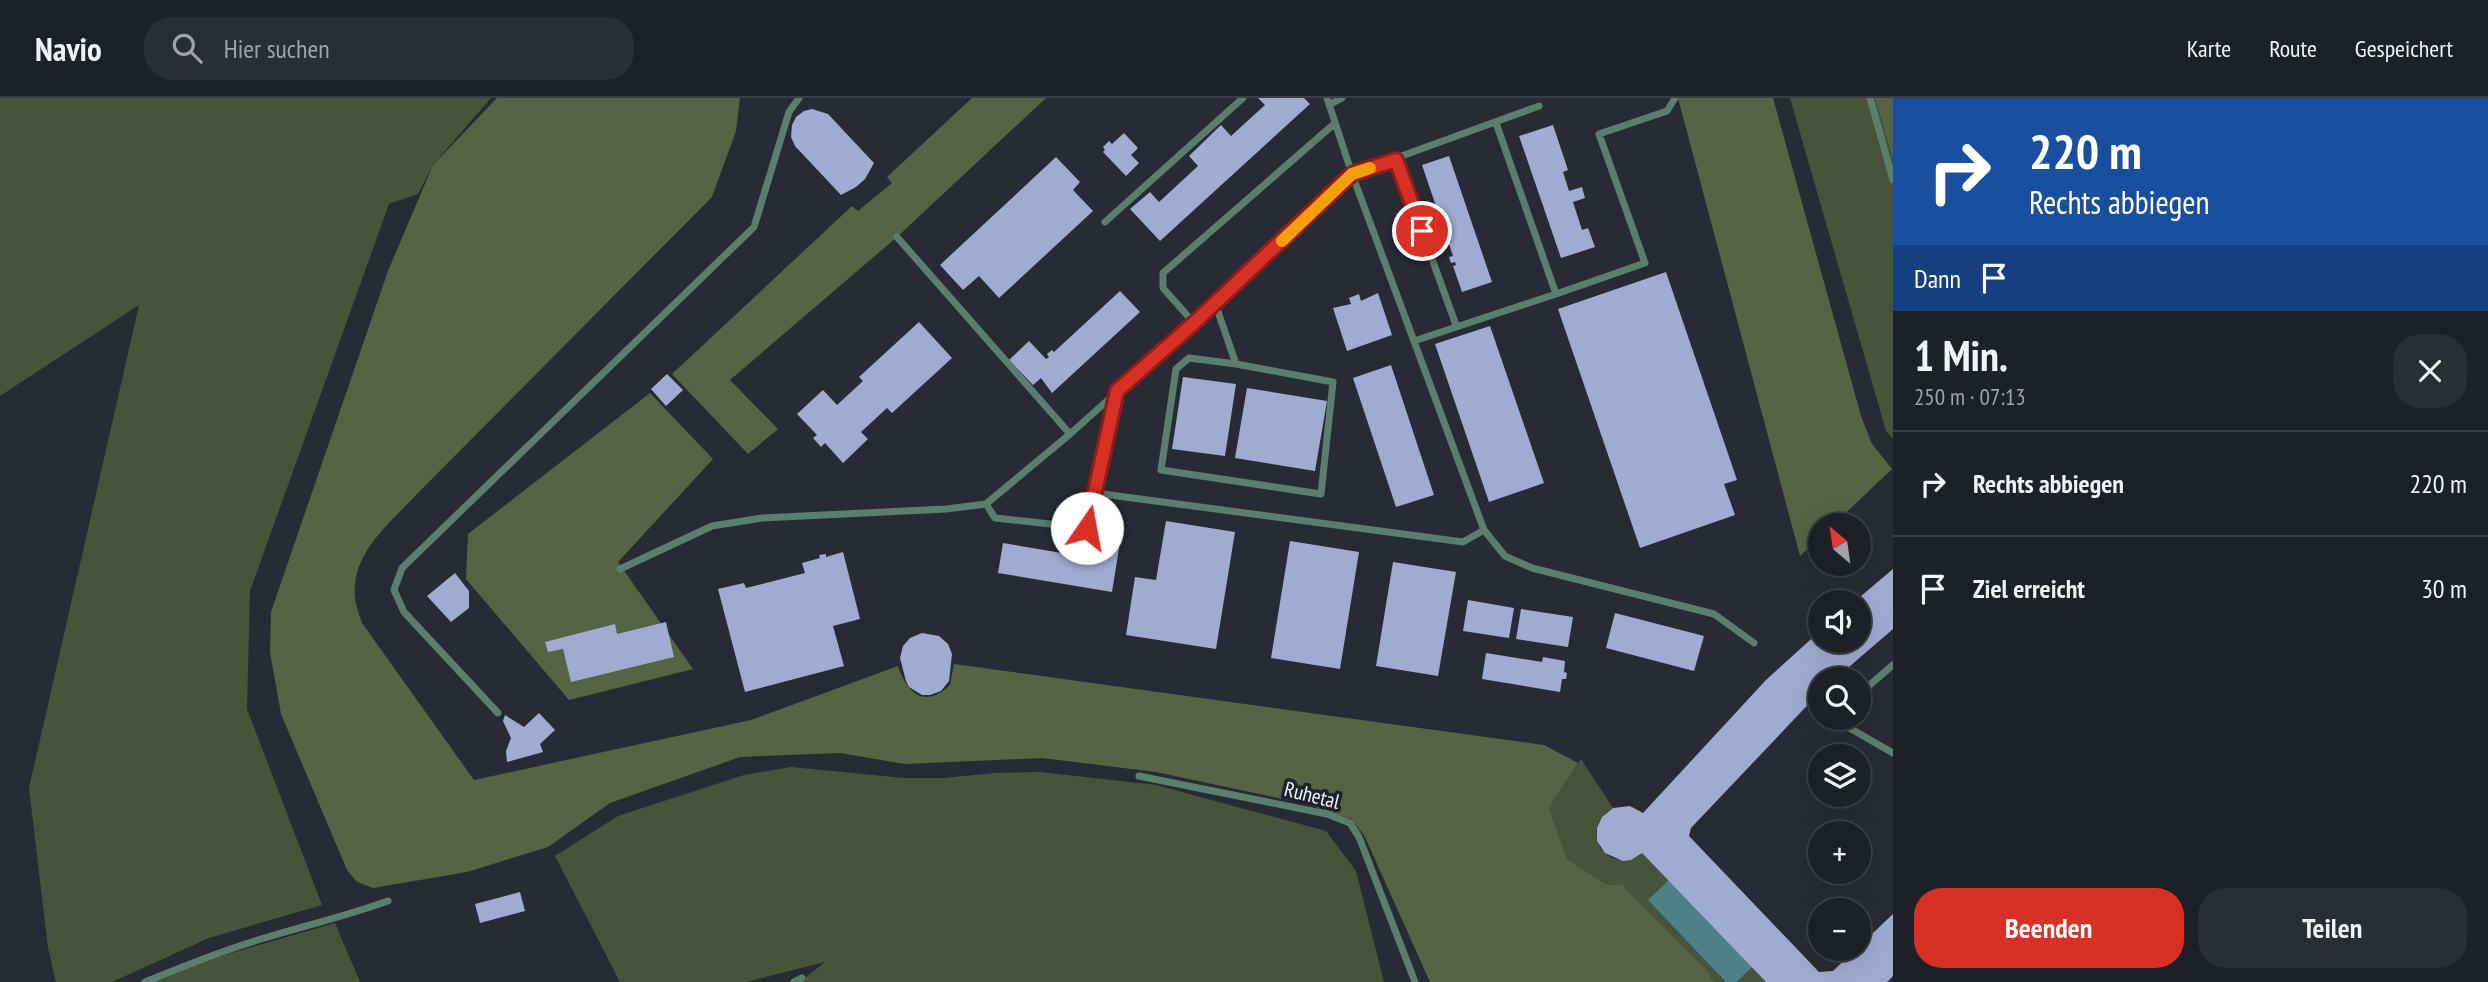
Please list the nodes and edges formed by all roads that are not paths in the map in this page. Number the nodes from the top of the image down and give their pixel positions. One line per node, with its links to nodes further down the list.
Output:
1 (799, 98): 30 (lane)
2 (1243, 98): 13 (lane)
3 (1342, 98): 6 (lane)
4 (1675, 98): 15 (lane)
5 (1870, 98): 12 (lane)
6 (1328, 101): 9 (lane)
7 (1539, 106): 8 (lane)
8 (1496, 123): 10 (lane); 15 (lane)
9 (1334, 124): 11 (lane); 17 (lane)
10 (1396, 160): 11 (lane); 18 (lane)
11 (1352, 174): 16 (lane); 19 (lane)
12 (1893, 180)
13 (1105, 222)
14 (897, 237): 22 (lane)
15 (1556, 294): 18 (lane)
16 (1215, 303): 17 (lane); 20 (lane)
17 (1194, 323): 21 (lane)
18 (1456, 325): 19 (lane)
19 (1414, 341): 25 (lane)
20 (1236, 363): 20 (lane)
21 (1117, 391): 22 (lane); 23 (lane)
22 (1070, 434): 24 (lane)
23 (1095, 493): 24 (lane); 25 (lane)
24 (986, 504): 26 (lane)
25 (1484, 530): 27 (lane)
26 (620, 569)
27 (1755, 643)
28 (1893, 665): 29 (lane)
29 (1871, 684)
30 (498, 713)
31 (1851, 730): 32 (lane)
32 (1893, 753)
33 (1139, 776): 36 (lane, Ruhetal)
34 (388, 901): 35 (lane)
35 (145, 982)
36 (1415, 982)

